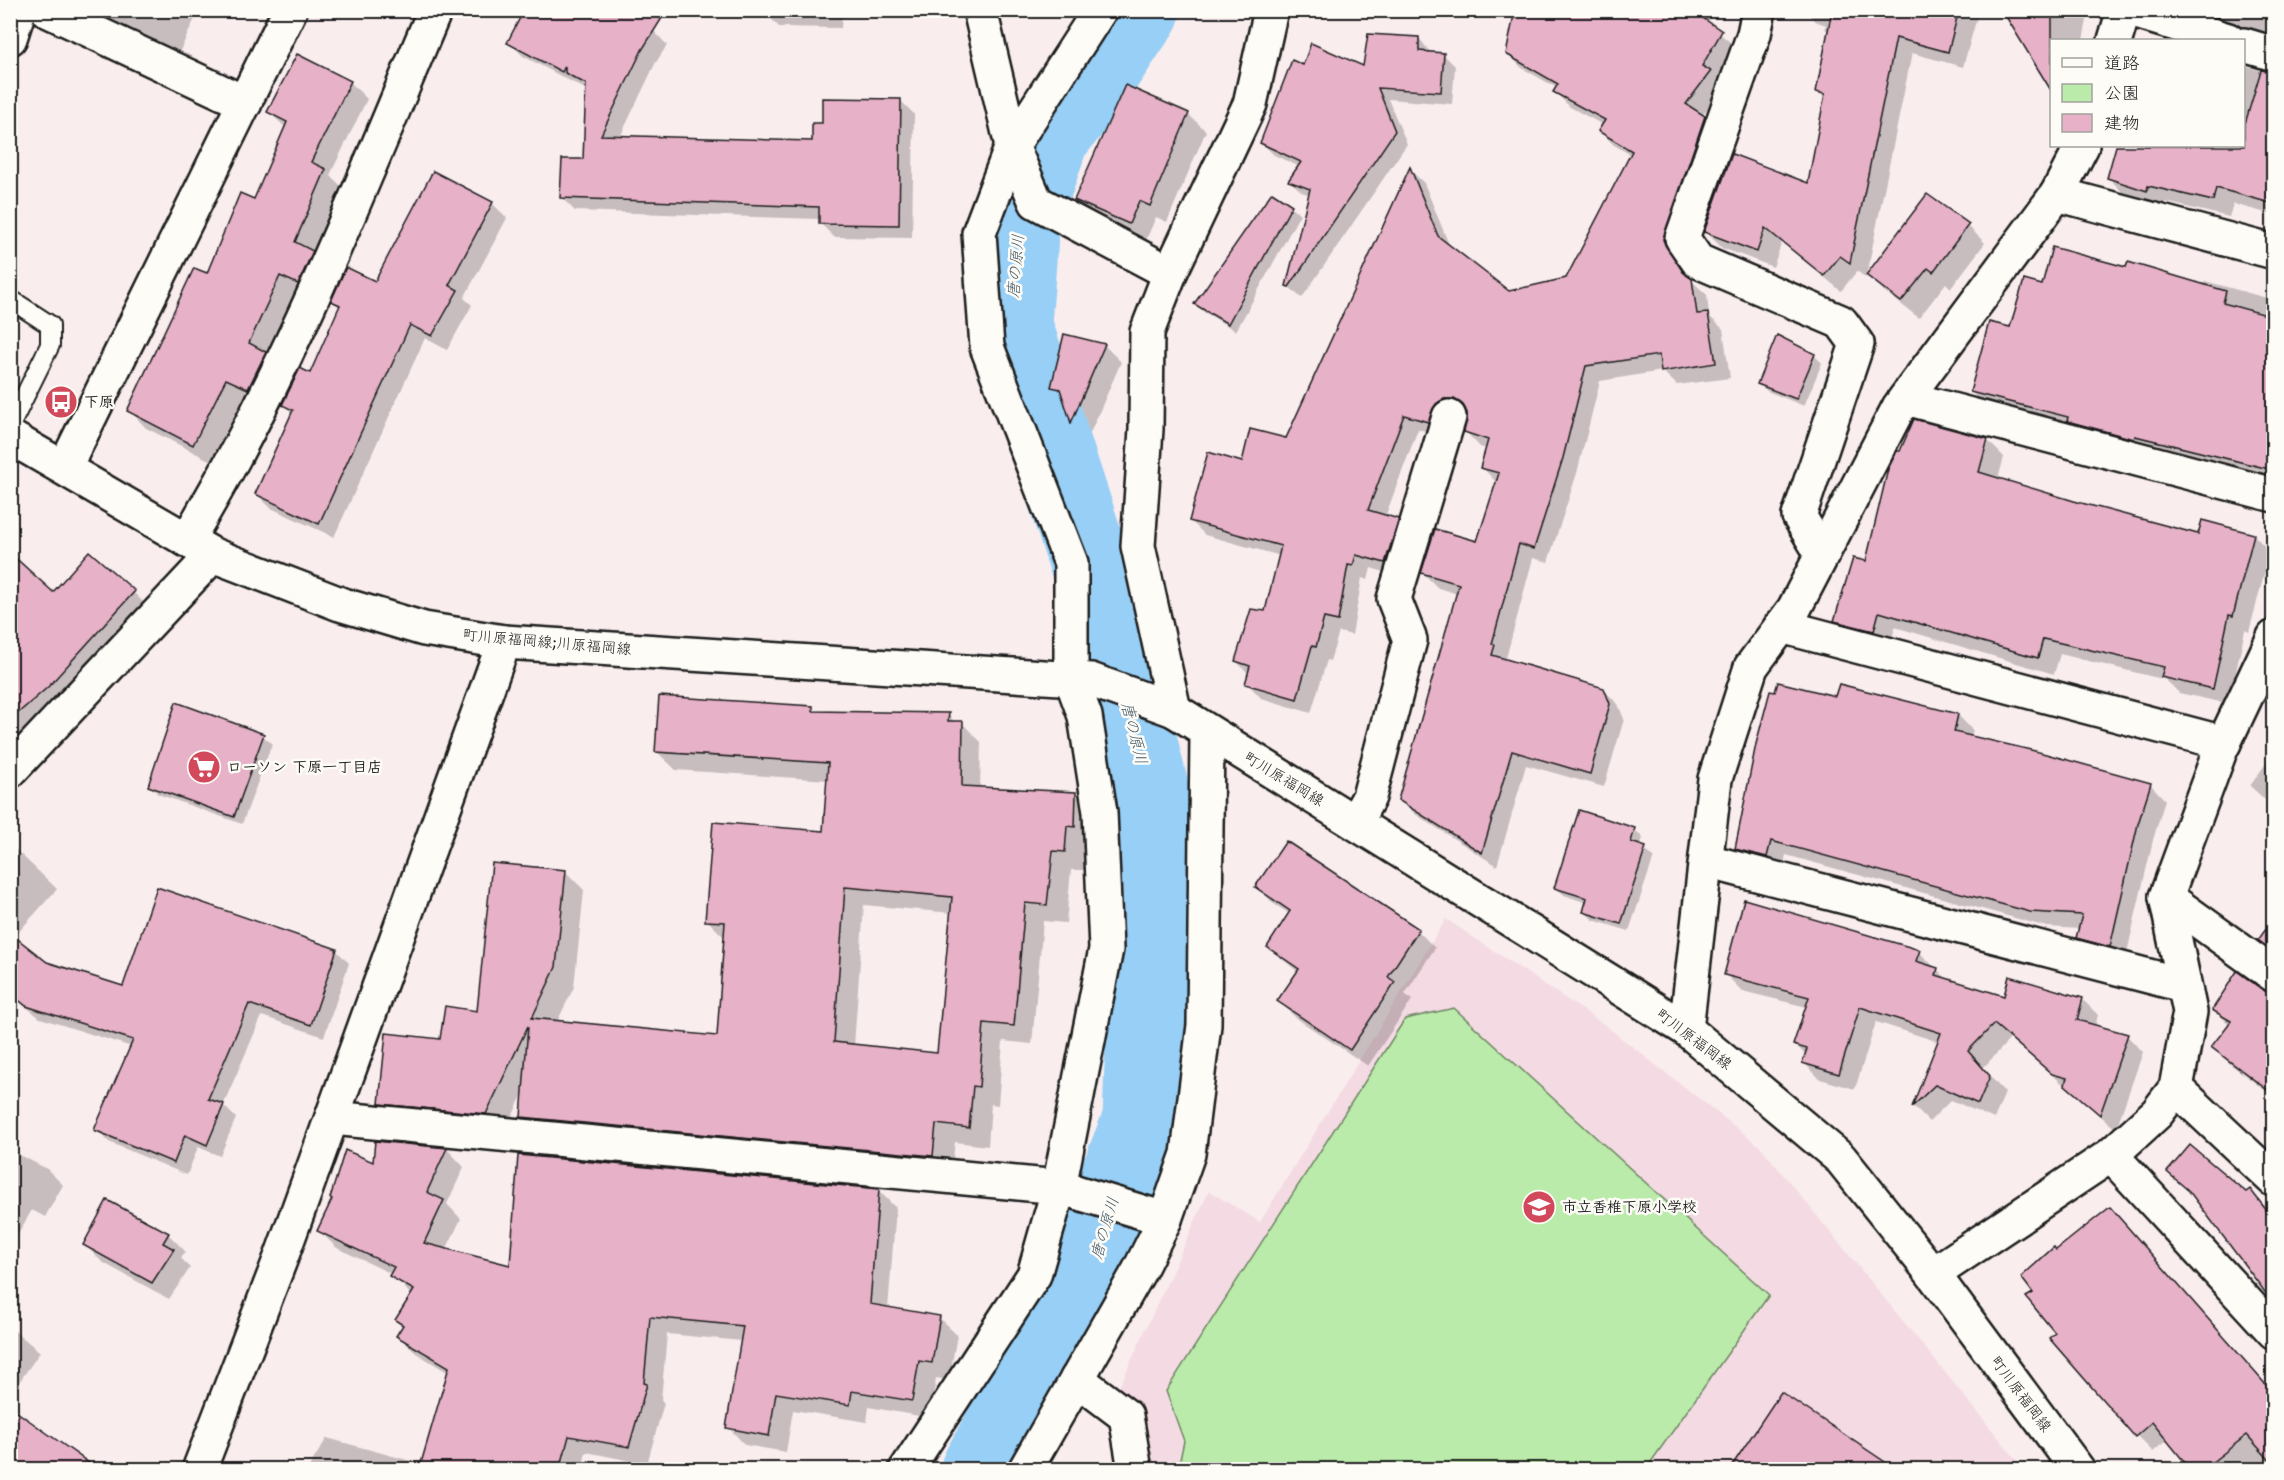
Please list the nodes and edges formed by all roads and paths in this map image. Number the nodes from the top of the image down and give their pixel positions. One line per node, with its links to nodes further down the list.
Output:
1 (47, 10): 14 (street)
2 (290, 10): 14 (street)
3 (435, 10): 27 (street)
4 (980, 10): 15 (street)
5 (1100, 10): 15 (street)
6 (1271, 10): 19 (street)
7 (1759, 10): 28 (street)
8 (2124, 10): 10 (street)
9 (2130, 10): 11 (street)
10 (2115, 39)
11 (2225, 39)
12 (2245, 45): 13 (street)
13 (2274, 54)
14 (245, 103): 25 (street)
15 (1012, 146): 19 (street); 32 (street)
16 (2081, 147): 17 (street)
17 (2057, 194): 18 (street); 21 (street)
18 (2274, 252)
19 (1170, 273): 33 (street)
20 (10, 299): 23 (lane)
21 (1906, 398): 26 (street); 28 (street)
22 (1449, 417): 37 (street)
23 (10, 426)
24 (10, 437): 25 (street, 町川原福岡線;川原福岡線)
25 (65, 467): 27 (street, 町川原福岡線;川原福岡線)
26 (2274, 495)
27 (200, 548): 31 (street, 町川原福岡線;川原福岡線); 36 (street)
28 (1822, 554): 29 (street)
29 (1781, 626): 35 (street); 38 (street)
30 (2273, 638): 35 (street)
31 (504, 642): 32 (street, 町川原福岡線;川原福岡線); 44 (street)
32 (1081, 679): 33 (street, 町川原福岡線;川原福岡線); 47 (street)
33 (1174, 710): 34 (street, 町川原福岡線)
34 (1207, 732): 37 (street, 町川原福岡線); 48 (street)
35 (2224, 743): 39 (street)
36 (10, 771)
37 (1355, 822): 42 (street, 町川原福岡線)
38 (1707, 861): 41 (street); 42 (street)
39 (2166, 897): 40 (street); 41 (street)
40 (2274, 975)
41 (2183, 985): 43 (street)
42 (1686, 1029): 49 (street, 町川原福岡線)
43 (2176, 1088): 45 (street); 46 (street)
44 (332, 1118): 47 (street); 52 (street)
45 (2111, 1155): 49 (street); 50 (street)
46 (2274, 1180)
47 (1059, 1187): 48 (street); 53 (street)
48 (1165, 1219): 51 (street)
49 (1933, 1274): 56 (street, 町川原福岡線)
50 (2274, 1332)
51 (1077, 1379): 54 (street); 55 (street)
52 (199, 1470)
53 (906, 1470)
54 (1024, 1470)
55 (1135, 1470)
56 (2078, 1470)

